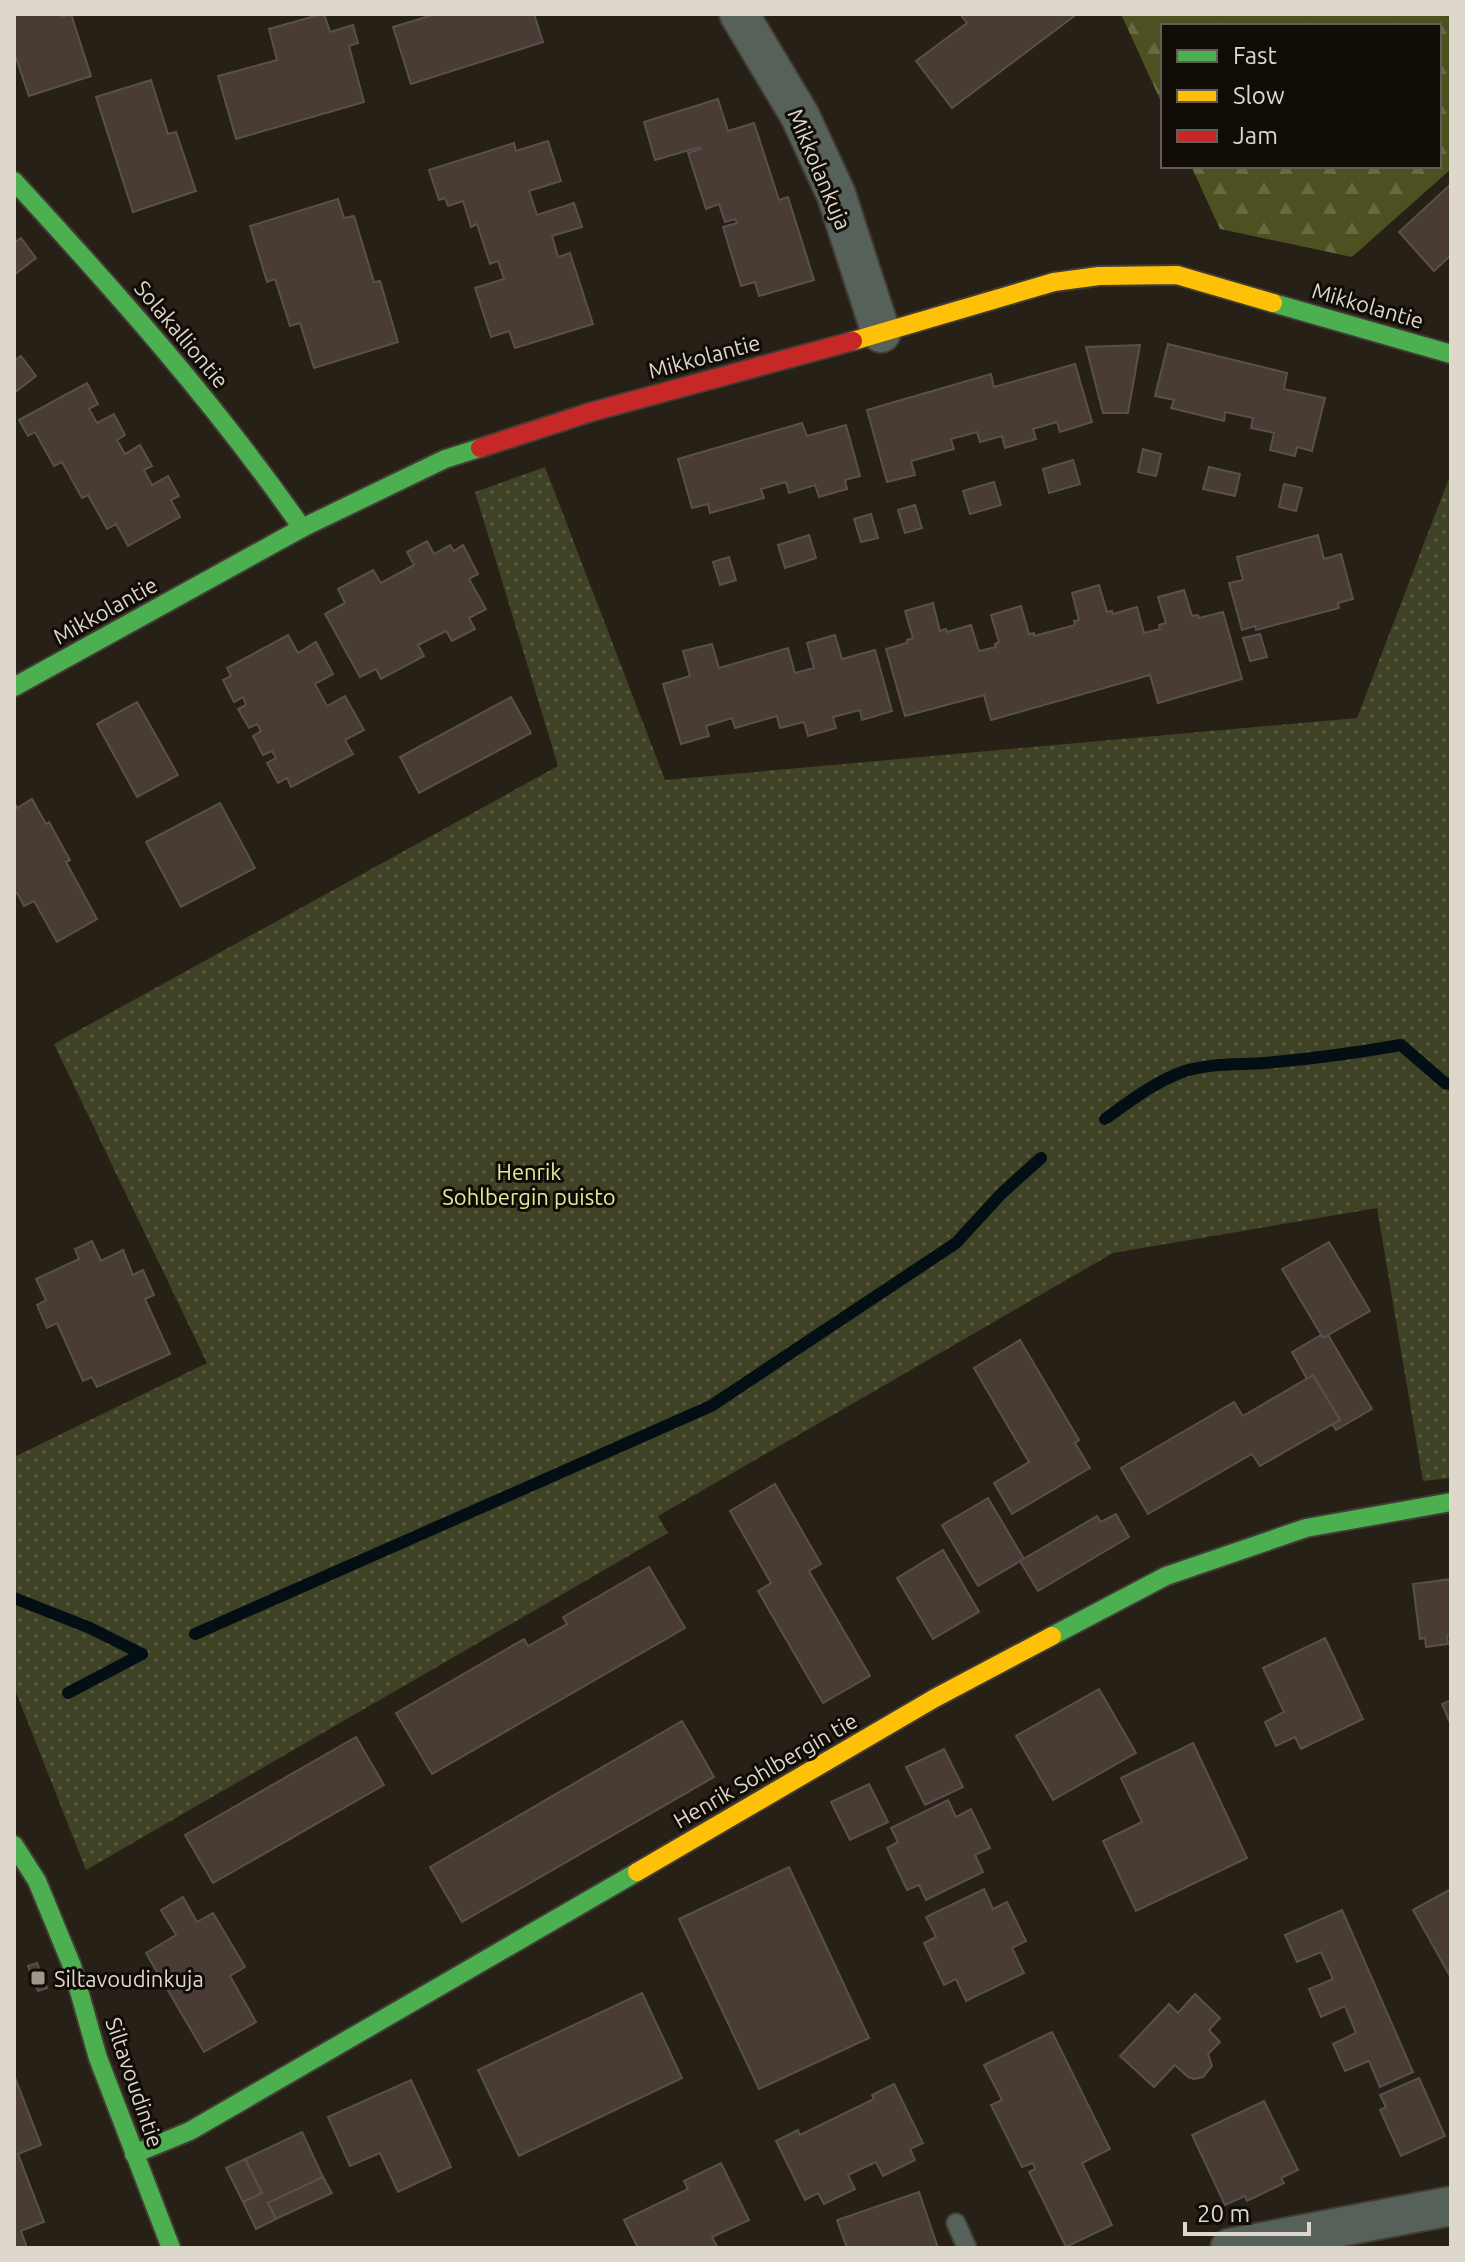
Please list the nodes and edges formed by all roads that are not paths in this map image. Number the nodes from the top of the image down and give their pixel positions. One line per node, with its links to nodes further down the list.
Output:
1 (739, 14): 3 (street, Mikkolankuja)
2 (14, 181): 5 (street, Solakalliontie)
3 (881, 333): 4 (street, Mikkolantie); 5 (street, Mikkolantie)
4 (1451, 354)
5 (302, 528): 6 (street, Mikkolantie)
6 (14, 687)
7 (1451, 1502): 9 (street, Henrik Sohlbergin tie)
8 (14, 1845): 9 (street, Siltavoudintie)
9 (134, 2154): 12 (street, Siltavoudintie)
10 (1451, 2206): 14 (street)
11 (956, 2223): 13 (lane)
12 (171, 2248)
13 (967, 2248)
14 (1230, 2248)

